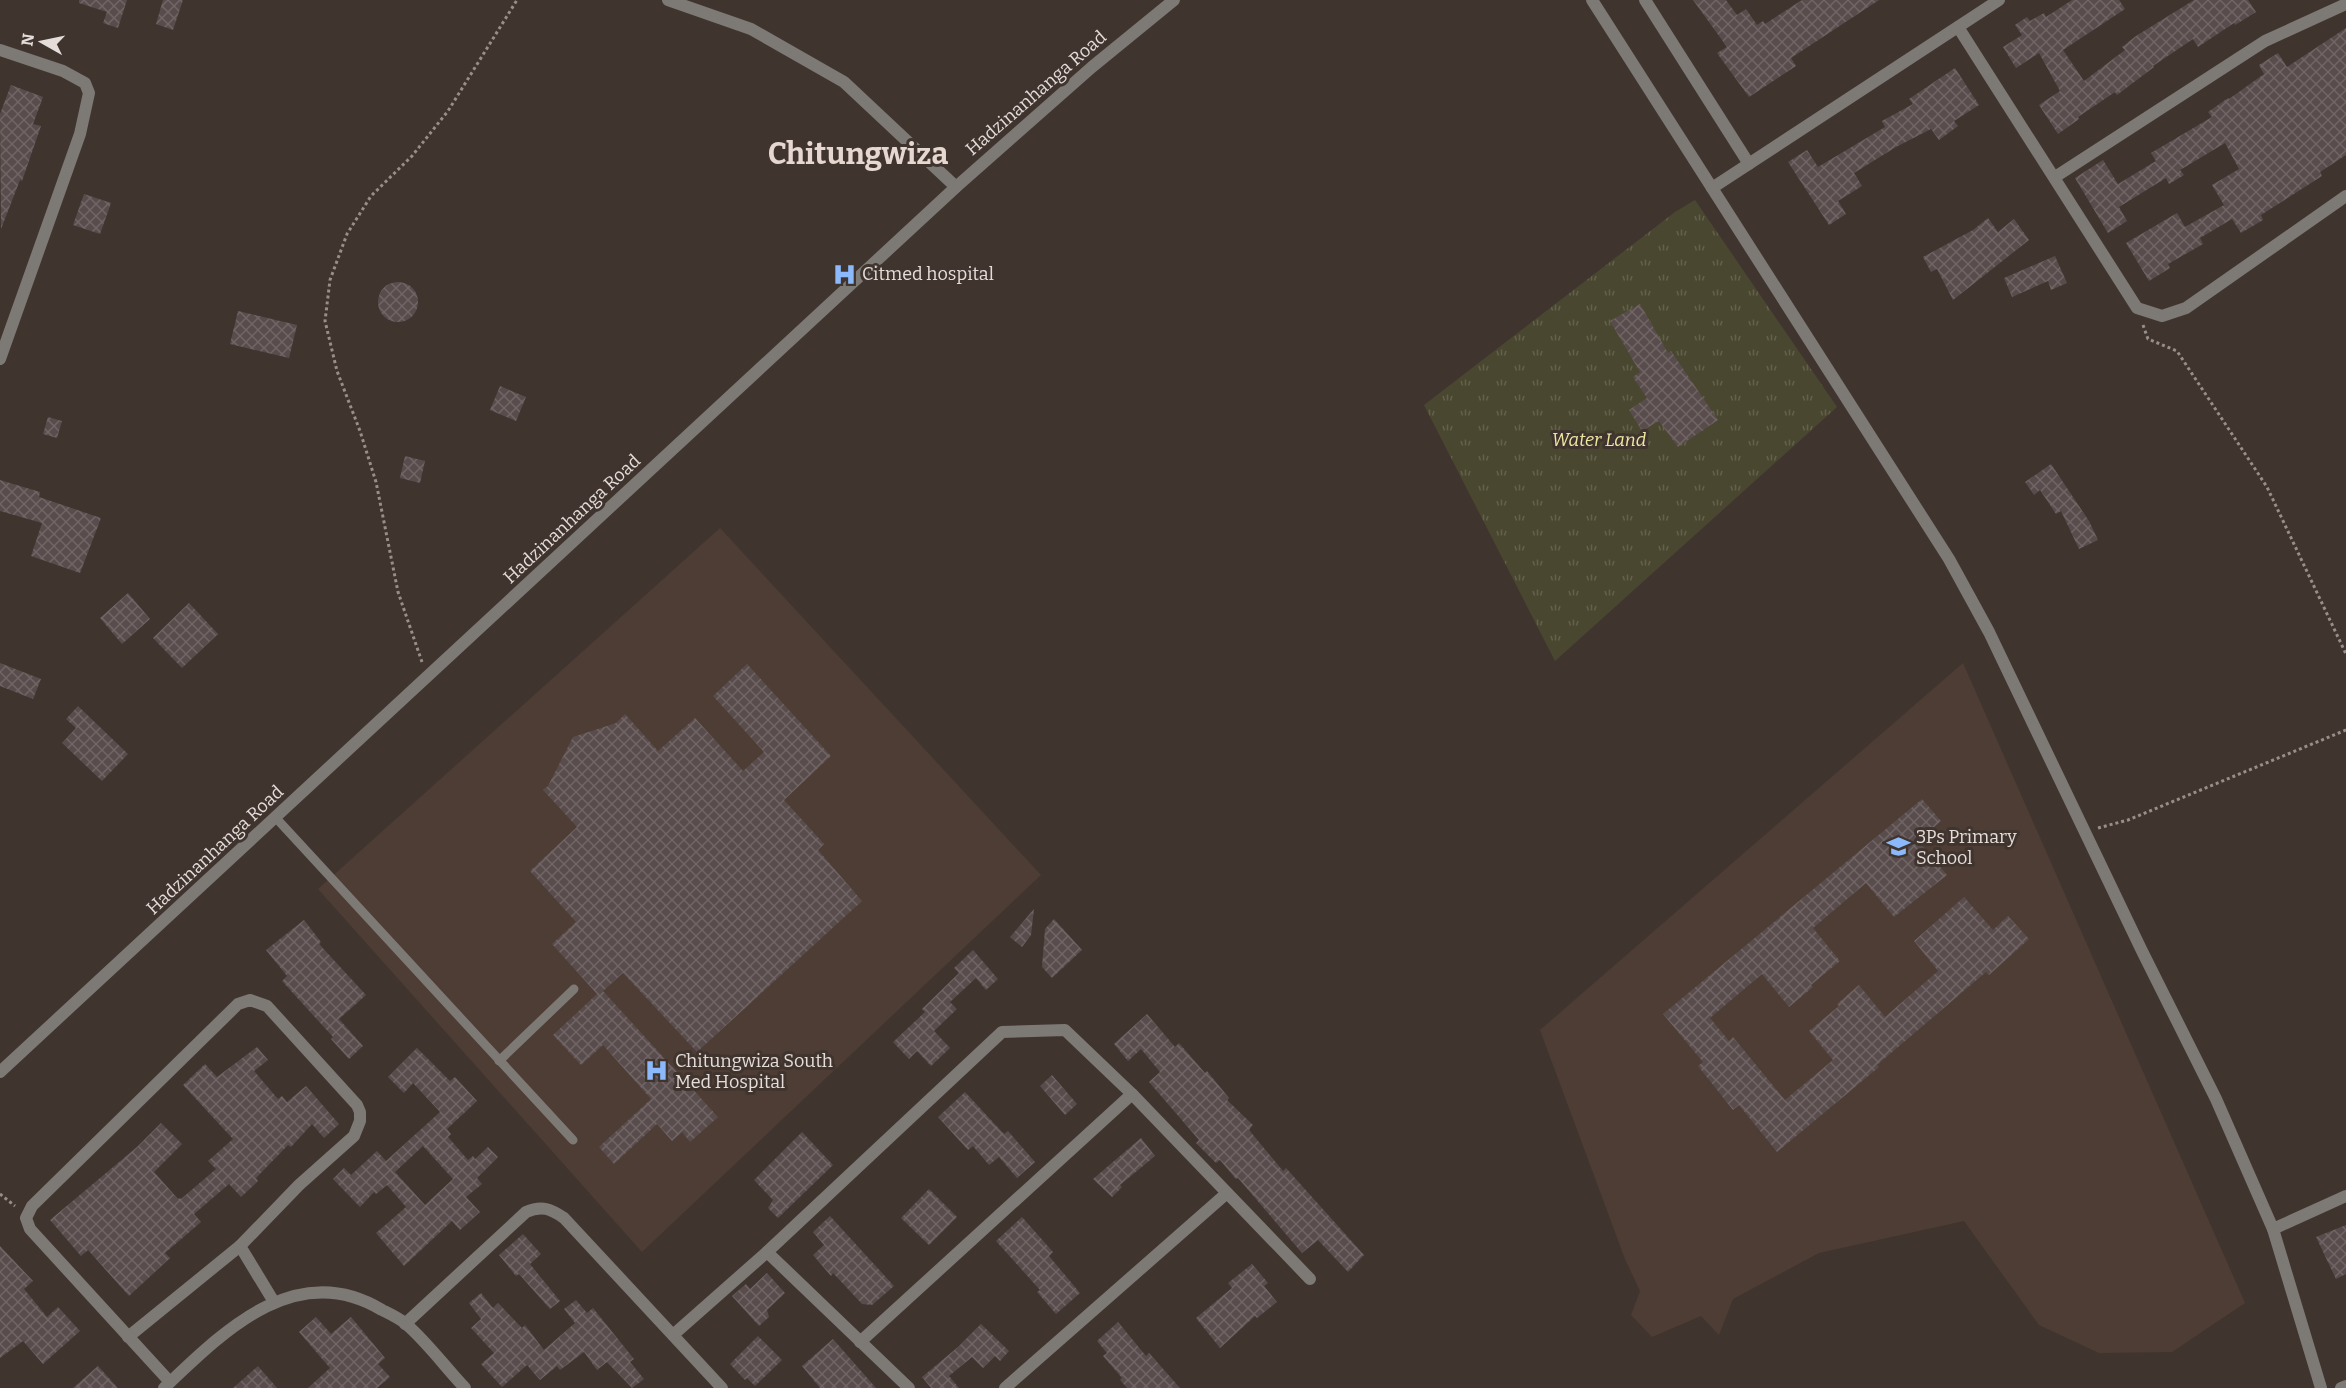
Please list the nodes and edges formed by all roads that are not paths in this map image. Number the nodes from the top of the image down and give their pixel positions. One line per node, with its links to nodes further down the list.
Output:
1 (668, 0): 11 (street)
2 (1174, 0): 11 (street, Hadzinanhanga Road)
3 (1592, 0): 12 (street)
4 (1645, 0): 9 (street)
5 (1999, 0): 7 (street)
6 (2346, 4): 10 (street)
7 (1958, 27): 9 (street); 10 (street)
8 (0, 50): 14 (street)
9 (1749, 164): 12 (street)
10 (2055, 177): 13 (street)
11 (956, 187): 15 (street, Hadzinanhanga Road)
12 (1712, 188): 23 (street)
13 (2346, 196)
14 (0, 359)
15 (276, 818): 17 (lane); 18 (street, Hadzinanhanga Road)
16 (574, 988): 17 (lane)
17 (500, 1061): 20 (lane)
18 (0, 1072)
19 (1132, 1094): 21 (street); 25 (street); 31 (street)
20 (573, 1140)
21 (1227, 1193): 26 (street); 39 (street)
22 (2346, 1196): 23 (street)
23 (2273, 1229): 40 (street)
24 (240, 1246): 27 (street); 30 (street); 30 (street)
25 (767, 1252): 29 (street); 31 (street)
26 (1310, 1279)
27 (274, 1302): 28 (street); 33 (street)
28 (405, 1324): 29 (street); 32 (street)
29 (673, 1335): 37 (street)
30 (128, 1337): 33 (street)
31 (860, 1342): 38 (street)
32 (456, 1378): 35 (street); 36 (street)
33 (167, 1385)
34 (2346, 1386): 41 (street)
35 (446, 1388)
36 (465, 1388)
37 (722, 1388)
38 (909, 1388)
39 (1005, 1388)
40 (2320, 1388)
41 (2341, 1388)

